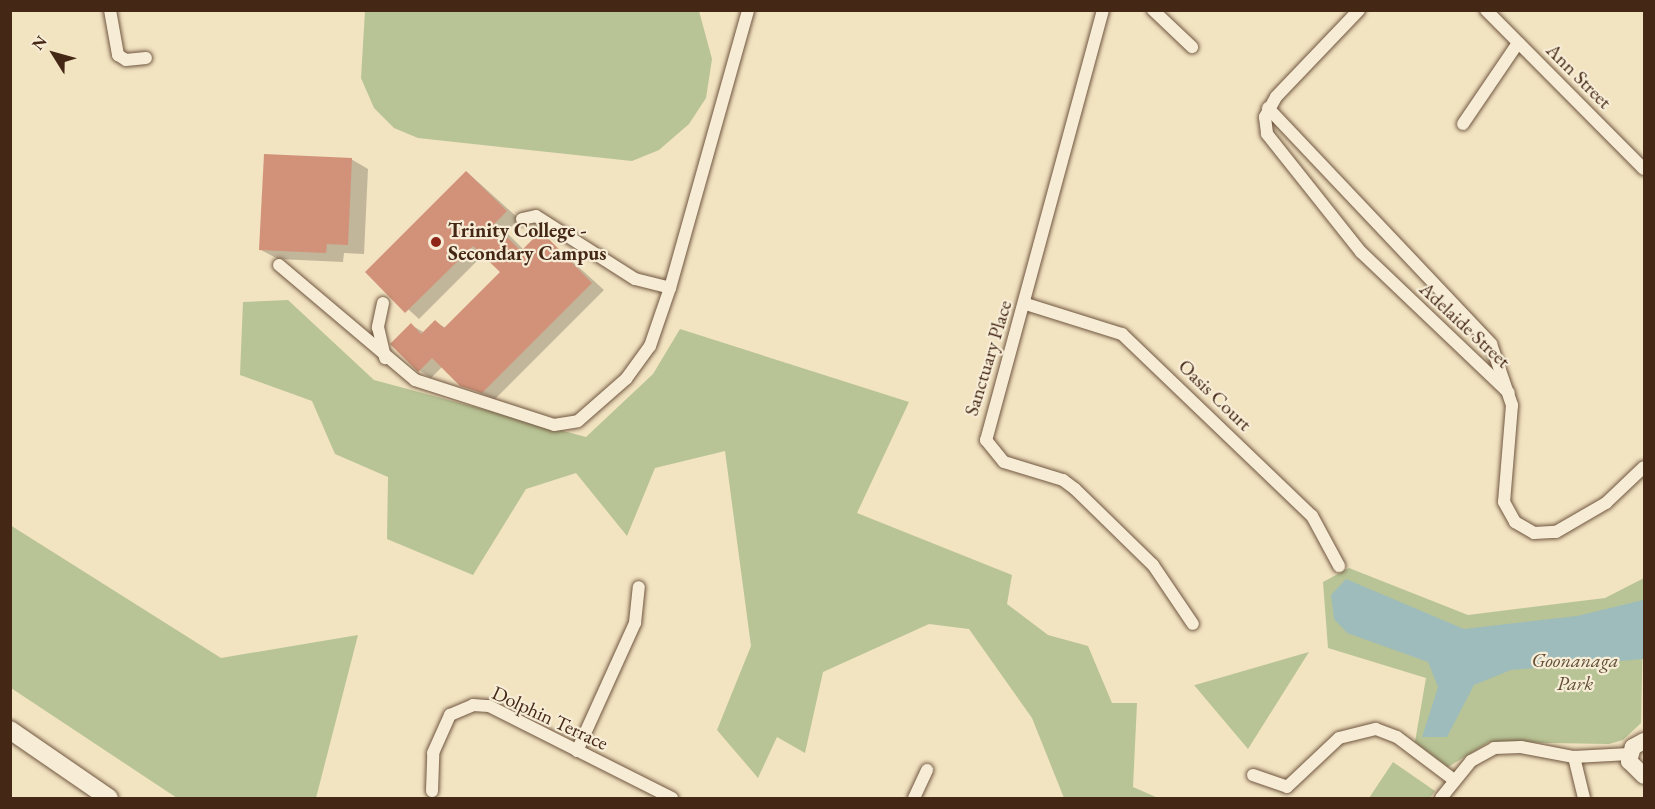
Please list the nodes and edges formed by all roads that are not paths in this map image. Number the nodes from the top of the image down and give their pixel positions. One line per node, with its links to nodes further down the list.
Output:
1 (110, 10): 9 (street)
2 (748, 10): 15 (street)
3 (1103, 10): 17 (street, Sanctuary Place)
4 (1152, 10): 8 (street)
5 (1359, 10): 10 (street)
6 (1486, 10): 7 (street, Ann Street)
7 (1518, 43): 11 (street); 12 (street, Ann Street)
8 (1192, 47)
9 (146, 58)
10 (1268, 108): 19 (street, Adelaide Street); 19 (street, Adelaide Street)
11 (1463, 124)
12 (1644, 170)
13 (522, 219): 15 (street)
14 (279, 265): 18 (street)
15 (670, 288): 18 (street)
16 (383, 303): 18 (street)
17 (1026, 304): 21 (street, Oasis Court); 23 (street, Sanctuary Place)
18 (385, 358)
19 (1509, 393): 20 (street)
20 (1644, 467)
21 (1339, 566)
22 (639, 587): 26 (street)
23 (1193, 624)
24 (10, 730): 34 (main road)
25 (1644, 741): 27 (street)
26 (577, 751): 33 (street, Dolphin Terrace); 35 (street, Dolphin Terrace)
27 (1629, 754): 28 (street); 31 (street)
28 (1574, 758): 32 (street); 38 (street)
29 (927, 770): 36 (street)
30 (1253, 775): 32 (street)
31 (1644, 776)
32 (1454, 780): 37 (street)
33 (432, 791)
34 (109, 798)
35 (667, 798)
36 (914, 798)
37 (1441, 798)
38 (1584, 798)

